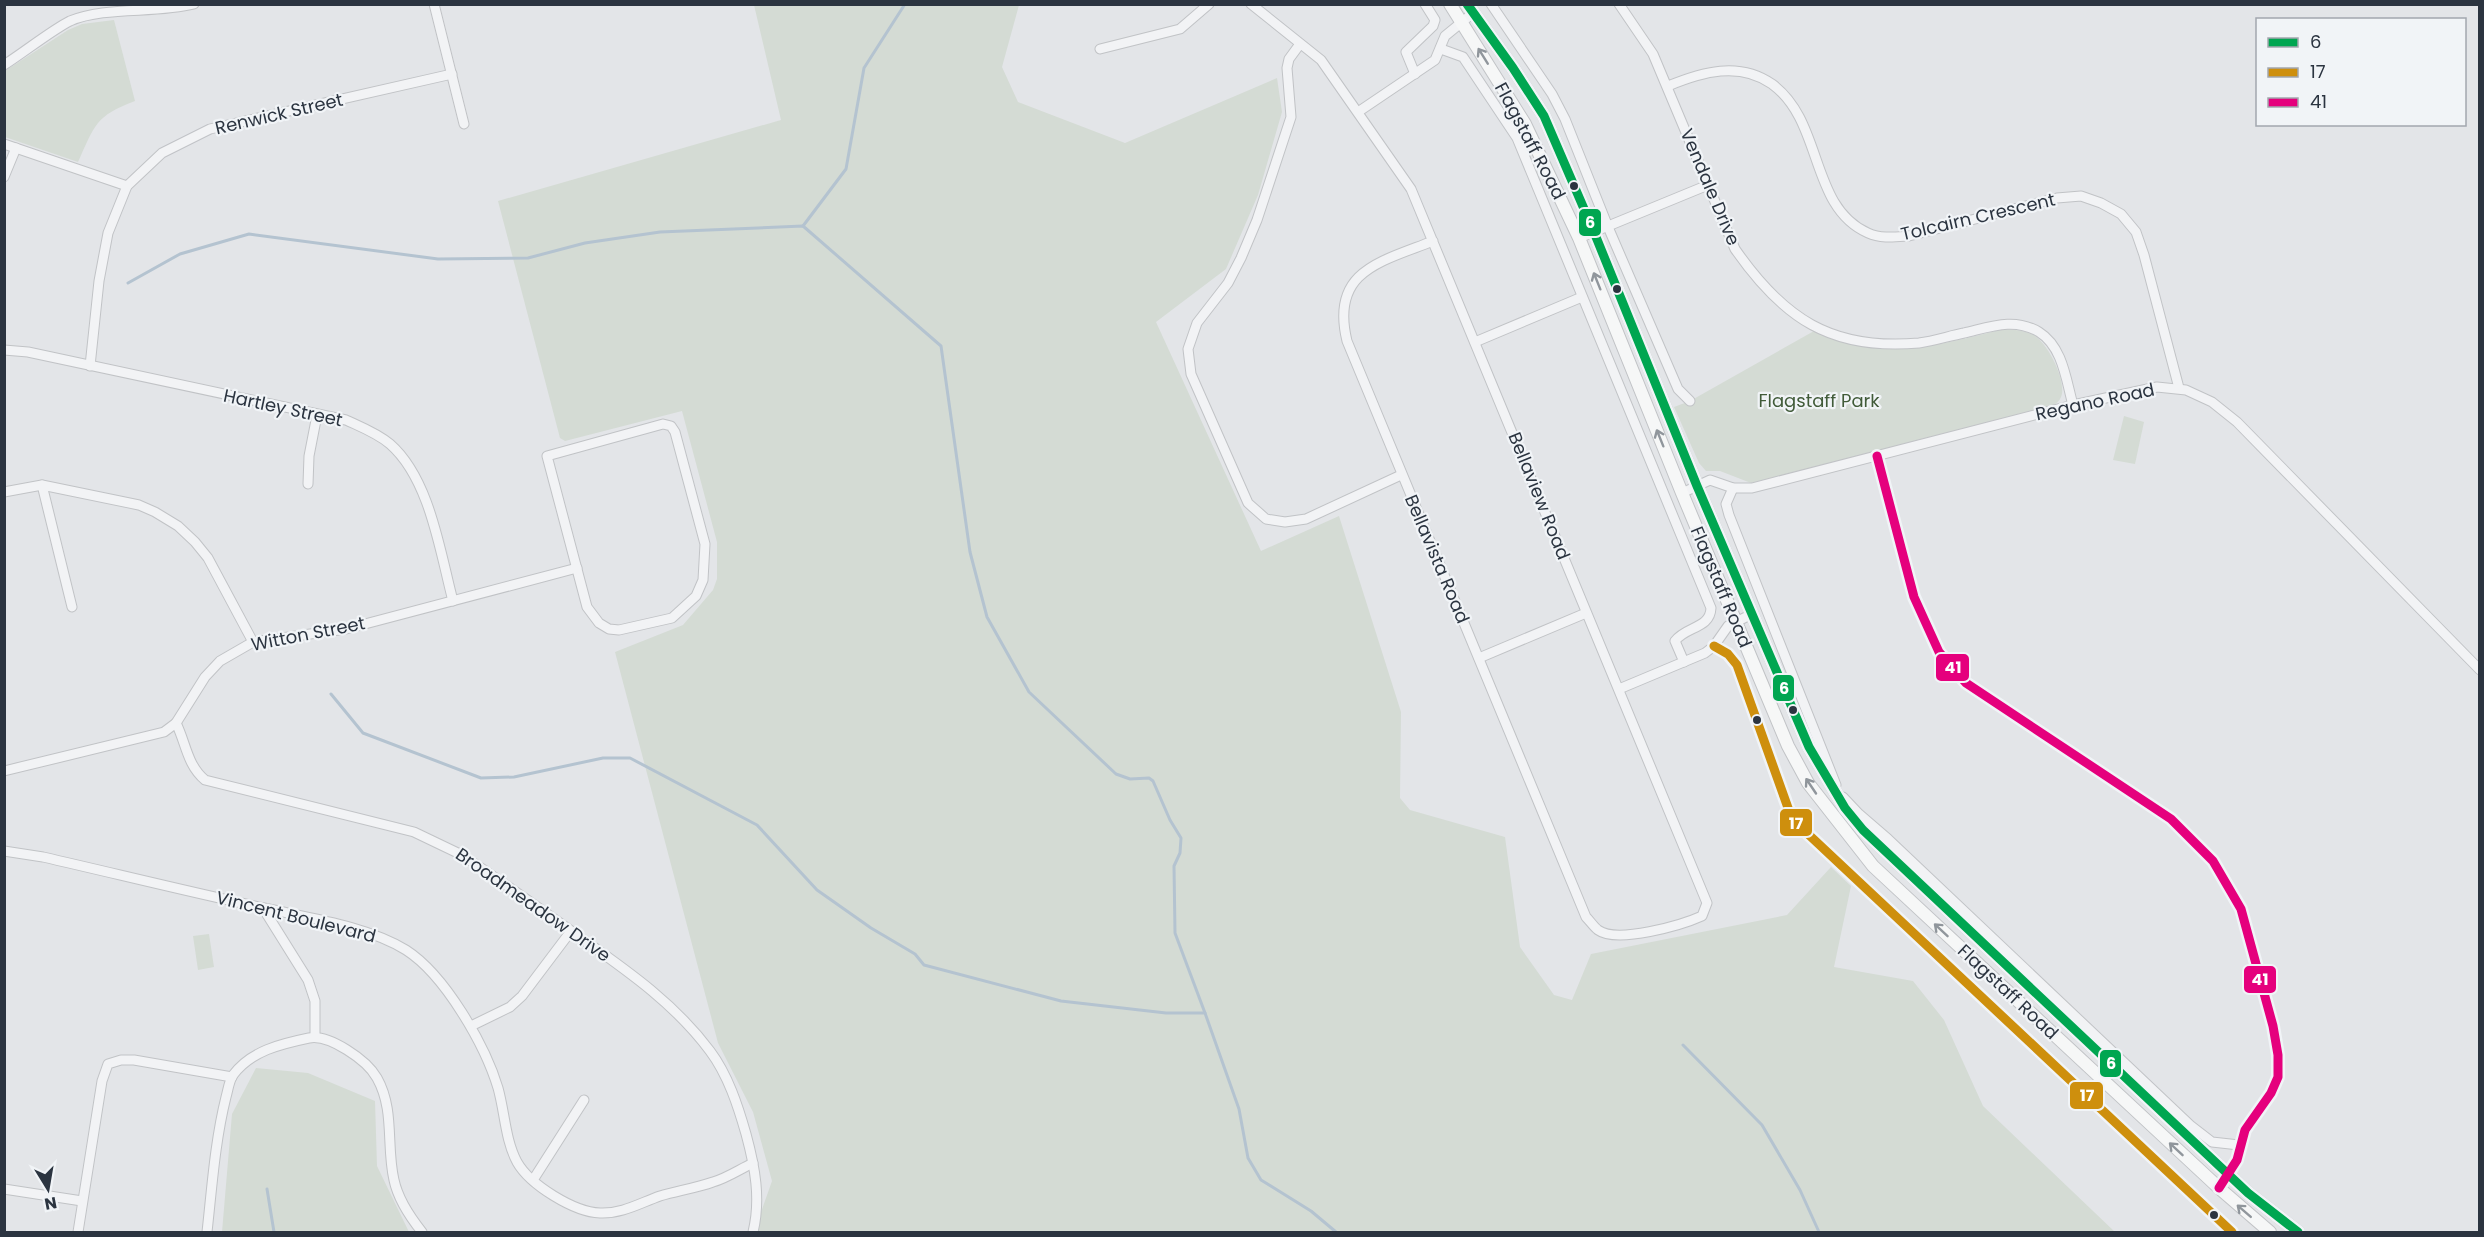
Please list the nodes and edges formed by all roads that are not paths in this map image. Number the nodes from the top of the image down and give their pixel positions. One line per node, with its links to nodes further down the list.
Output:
1 (194, 4): 9 (street)
2 (434, 4): 16 (street)
3 (1209, 4): 13 (street)
4 (1251, 4): 12 (street, Bellaview Road)
5 (1425, 4): 17 (street)
6 (1450, 4): 11 (main road, Flagstaff Road)
7 (1491, 4): 26 (street)
8 (1619, 4): 18 (street, Vendale Drive)
9 (168, 7): 15 (street)
10 (1470, 9): 11 (street); 27 (main road, Flagstaff Road)
11 (1461, 21): 14 (street); 28 (main road, Flagstaff Road, one-way to 11)
12 (1300, 44): 19 (street, Bellaview Road); 39 (street)
13 (1100, 49)
14 (1441, 49): 17 (street); 30 (street, Flagstaff Road)
15 (4, 65)
16 (452, 74): 20 (street); 25 (street, Renwick Street)
17 (1415, 74): 19 (street)
18 (1668, 86): 24 (street, Vendale Drive); 34 (street, Tolcairn Crescent)
19 (1358, 112): 29 (street, Bellaview Road)
20 (464, 124)
21 (4, 144): 22 (street)
22 (16, 148): 23 (street); 25 (street)
23 (4, 177)
24 (1708, 185): 26 (street); 36 (street, Vendale Drive)
25 (127, 186): 33 (street, Renwick Street)
26 (1608, 226): 27 (street); 35 (street)
27 (1594, 232): 28 (street); 42 (main road, Flagstaff Road)
28 (1579, 238): 45 (main road, Flagstaff Road, one-way to 28)
29 (1433, 241): 31 (street, Bellaview Road); 39 (street, Bellavista Road)
30 (1581, 297): 31 (street); 55 (street, Flagstaff Road)
31 (1475, 342): 49 (street, Bellaview Road)
32 (4, 350): 33 (street, Hartley Street)
33 (90, 366): 37 (street, Hartley Street)
34 (2179, 388): 36 (street, Regano Road); 56 (street, Regano Road)
35 (1690, 401)
36 (2073, 405): 38 (street, Regano Road)
37 (318, 415): 40 (street); 47 (street, Hartley Street)
38 (1877, 456): 43 (street, Regano Road); 68 (street)
39 (1401, 475): 54 (street, Bellavista Road)
40 (308, 484)
41 (42, 485): 44 (street); 48 (street); 52 (street)
42 (1697, 486): 43 (street, Regano Road); 45 (street, Regano Road); 50 (main road, Flagstaff Road)
43 (1733, 488): 68 (street)
44 (4, 492)
45 (1682, 493): 51 (main road, Flagstaff Road)
46 (577, 568): 46 (street); 47 (street, Witton Street)
47 (453, 601): 52 (street, Witton Street)
48 (72, 607)
49 (1586, 613): 54 (street); 57 (street, Bellaview Road)
50 (1752, 614): 51 (street); 70 (main road, Flagstaff Road)
51 (1736, 621): 53 (street); 72 (main road, Flagstaff Road, one-way to 51)
52 (253, 642): 58 (street, Witton Street)
53 (1714, 646): 55 (street); 79 (street)
54 (1479, 658): 62 (street, Bellavista Road)
55 (1684, 662): 57 (street)
56 (2480, 670)
57 (1619, 689): 62 (street, Bellaview Road)
58 (176, 723): 59 (street); 63 (street, Broadmeadow Drive)
59 (4, 771)
60 (4, 851): 61 (street, Vincent Boulevard)
61 (263, 908): 64 (street, Vincent Boulevard); 65 (street)
62 (1586, 917)
63 (571, 931): 64 (street); 69 (street, Broadmeadow Drive)
64 (471, 1026): 71 (street, Vincent Boulevard)
65 (315, 1037): 66 (street); 77 (street)
66 (231, 1077): 74 (street); 76 (street)
67 (584, 1100): 71 (street)
68 (2239, 1145): 70 (street)
69 (753, 1162): 71 (street, Vincent Boulevard); 78 (street, Broadmeadow Drive)
70 (2229, 1174): 72 (street); 81 (main road, Flagstaff Road)
71 (533, 1180)
72 (2219, 1188): 80 (main road, Flagstaff Road, one-way to 72)
73 (4, 1189): 74 (street)
74 (82, 1201): 75 (street)
75 (78, 1233)
76 (207, 1233)
77 (422, 1233)
78 (753, 1233)
79 (2232, 1233)
80 (2270, 1233)
81 (2298, 1233)

